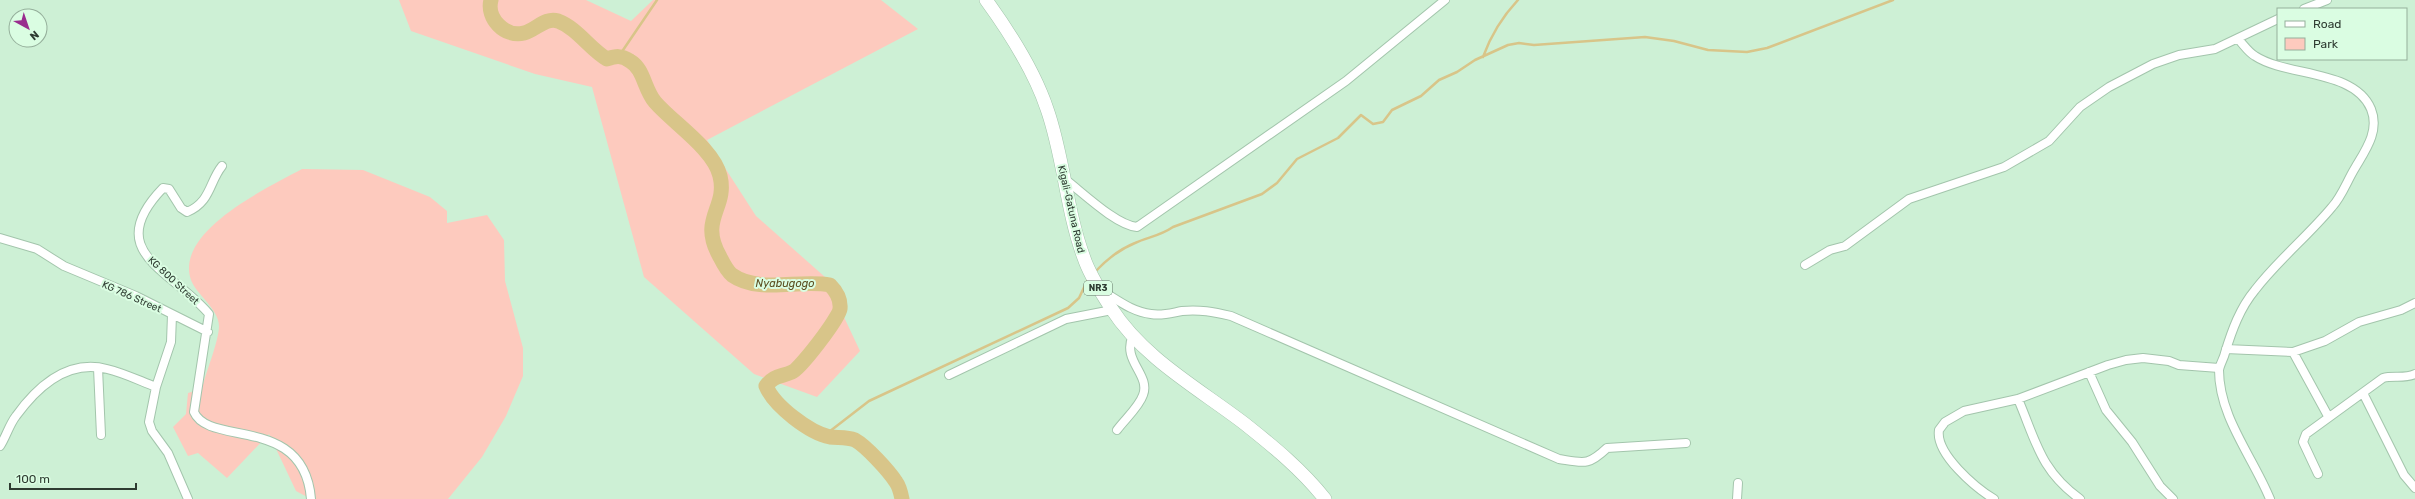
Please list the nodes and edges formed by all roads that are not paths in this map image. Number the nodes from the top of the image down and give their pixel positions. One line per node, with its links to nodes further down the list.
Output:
1 (986, 0): 8 (highway, Kigali-Gatuna Road / NR3)
2 (1445, 0): 8 (street)
3 (2327, 0): 4 (street)
4 (2307, 8)
5 (2277, 20): 6 (street)
6 (2238, 39): 10 (street); 17 (street)
7 (222, 166): 15 (street, KG 800 Street)
8 (1066, 180): 11 (highway, Kigali-Gatuna Road / NR3)
9 (0, 238): 14 (street, KG 786 Street)
10 (1805, 265)
11 (1100, 290): 13 (highway, Kigali-Gatuna Road / NR3); 30 (street)
12 (2415, 303): 18 (street)
13 (1112, 310): 16 (highway, Kigali-Gatuna Road / NR3); 23 (street)
14 (172, 315): 15 (street); 24 (street, KG 786 Street)
15 (208, 332): 36 (street, KG 800 Street)
16 (1133, 336): 28 (street); 37 (highway, Kigali-Gatuna Road / NR3)
17 (2226, 349): 18 (street); 20 (street)
18 (2293, 352): 27 (street)
19 (98, 368): 24 (street); 29 (street); 31 (street)
20 (2219, 368): 21 (street); 42 (street)
21 (2089, 372): 26 (street); 41 (street)
22 (2415, 374): 25 (street)
23 (949, 375)
24 (156, 387): 35 (street, KG 786 Street)
25 (2363, 393): 27 (street); 34 (street)
26 (2018, 399): 39 (street); 40 (street)
27 (2328, 416): 32 (street)
28 (1117, 430)
29 (101, 435)
30 (1686, 443)
31 (0, 446)
32 (2318, 474)
33 (1738, 483): 38 (street)
34 (2415, 488)
35 (188, 499)
36 (311, 499)
37 (1325, 499)
38 (1737, 499)
39 (1994, 499)
40 (2080, 499)
41 (2173, 499)
42 (2270, 499)

